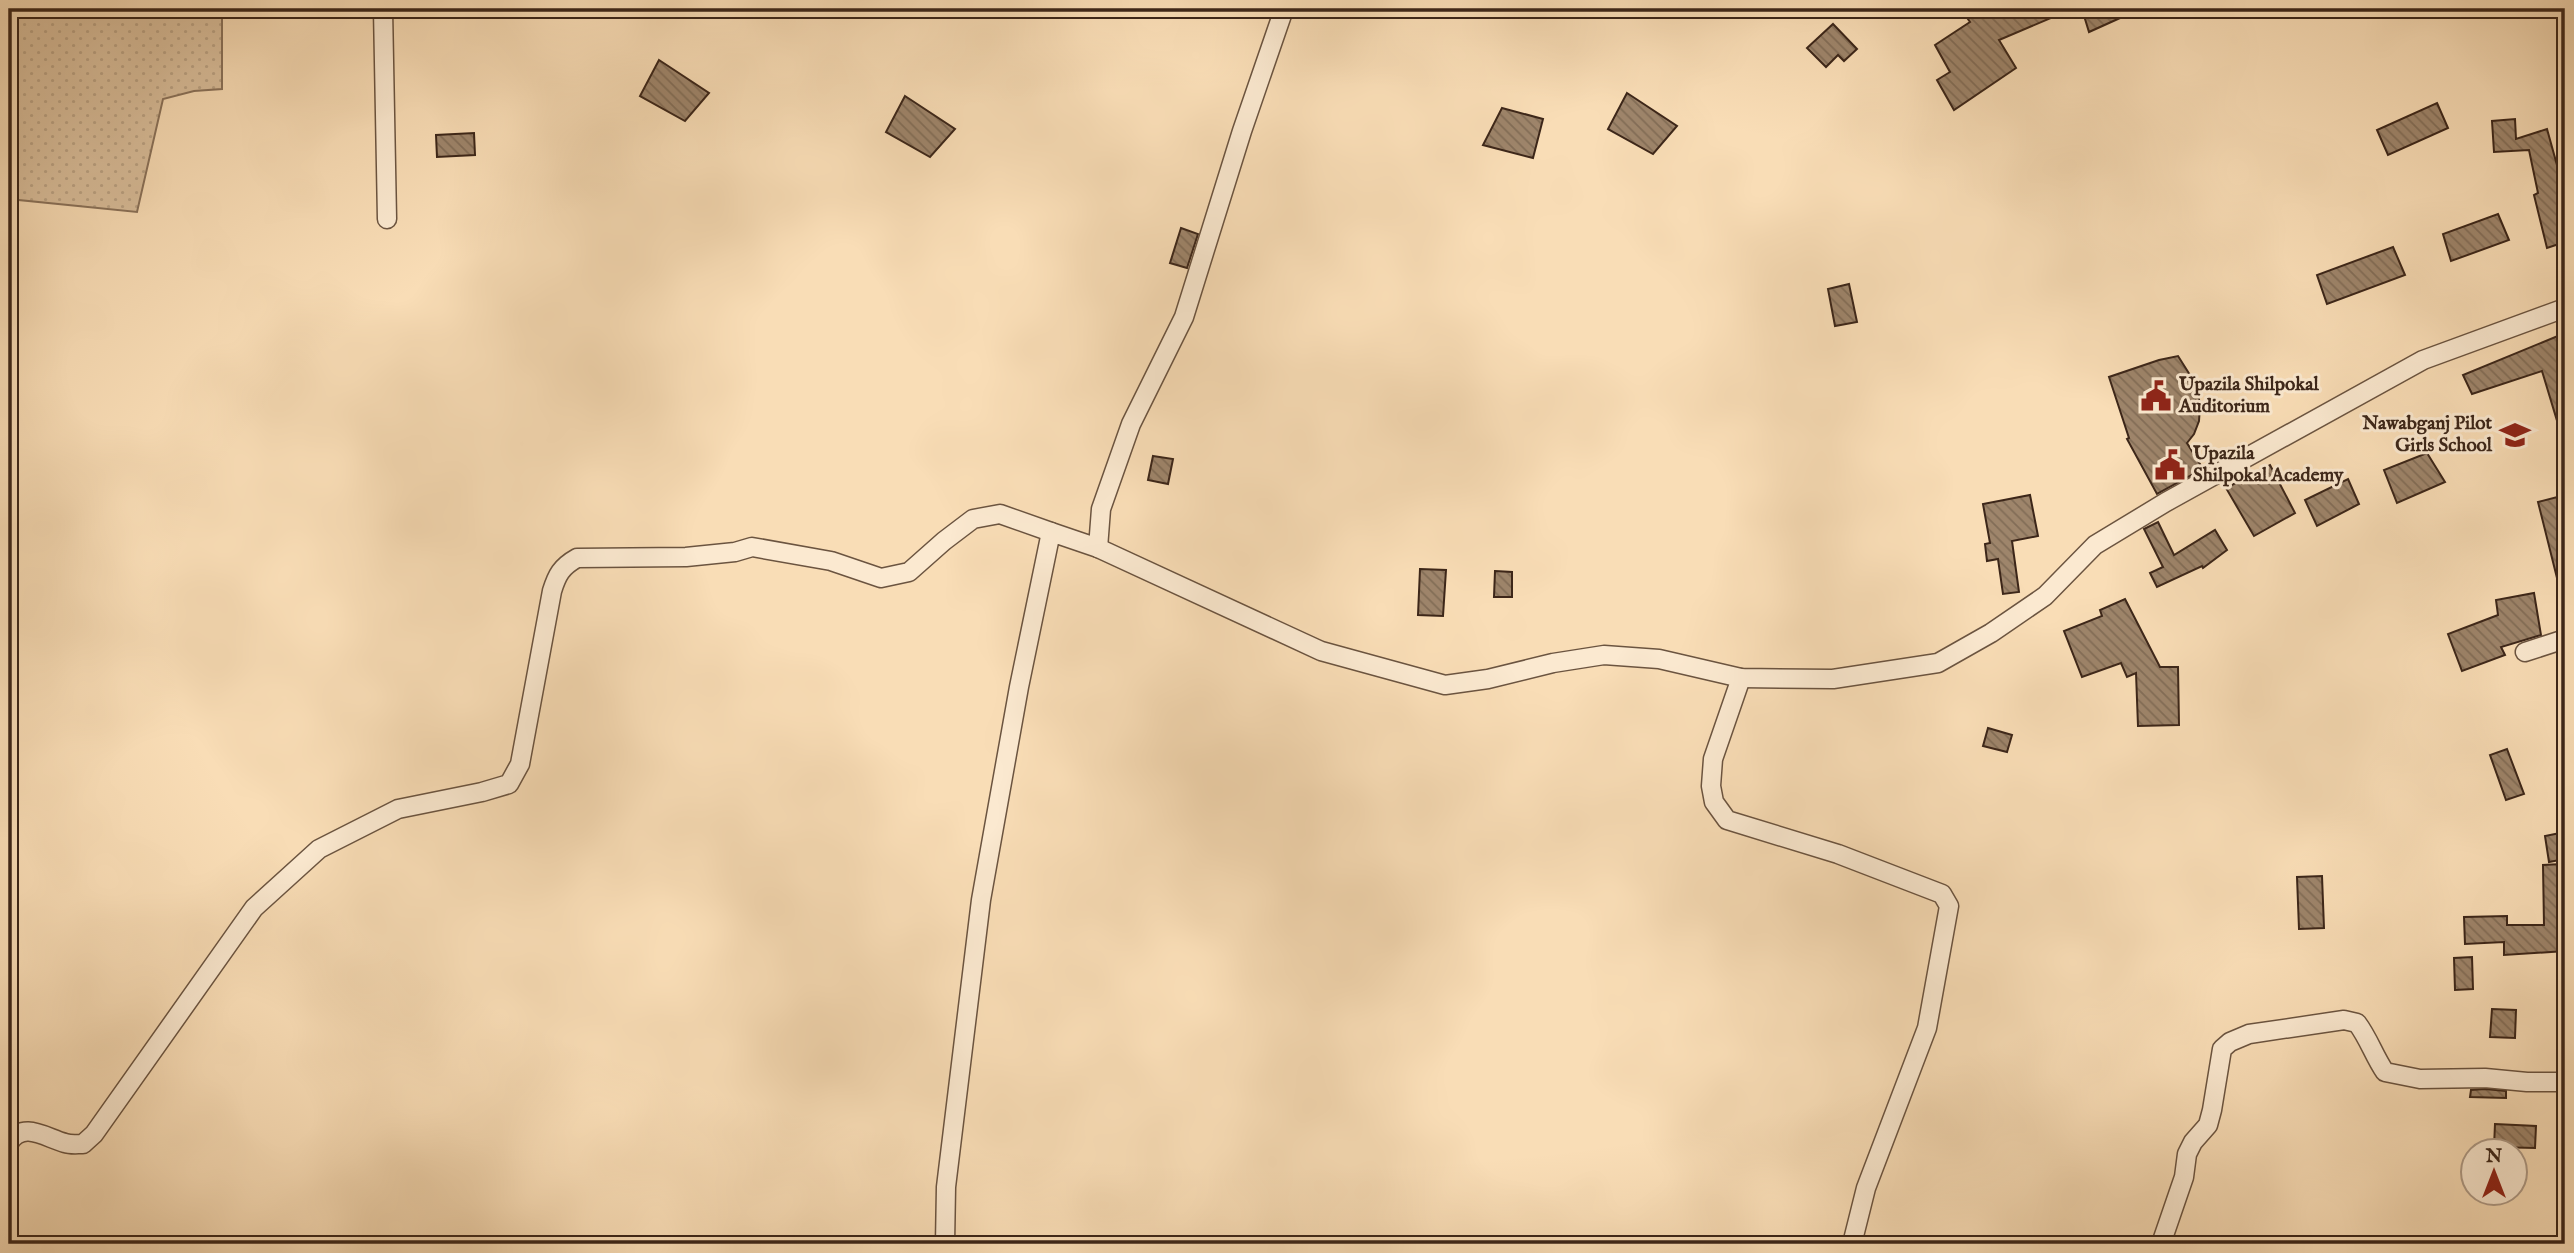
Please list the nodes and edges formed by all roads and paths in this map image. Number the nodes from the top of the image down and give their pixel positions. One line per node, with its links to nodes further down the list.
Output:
1 (383, 9): 3 (street)
2 (1284, 9): 6 (street)
3 (387, 219)
4 (2565, 308): 9 (street)
5 (1051, 532): 6 (street); 11 (street); 12 (street)
6 (1098, 548): 9 (street)
7 (2565, 639): 8 (street)
8 (2525, 652)
9 (1741, 678): 13 (street)
10 (2565, 1082): 14 (street)
11 (9, 1143)
12 (945, 1244)
13 (1852, 1244)
14 (2161, 1244)

